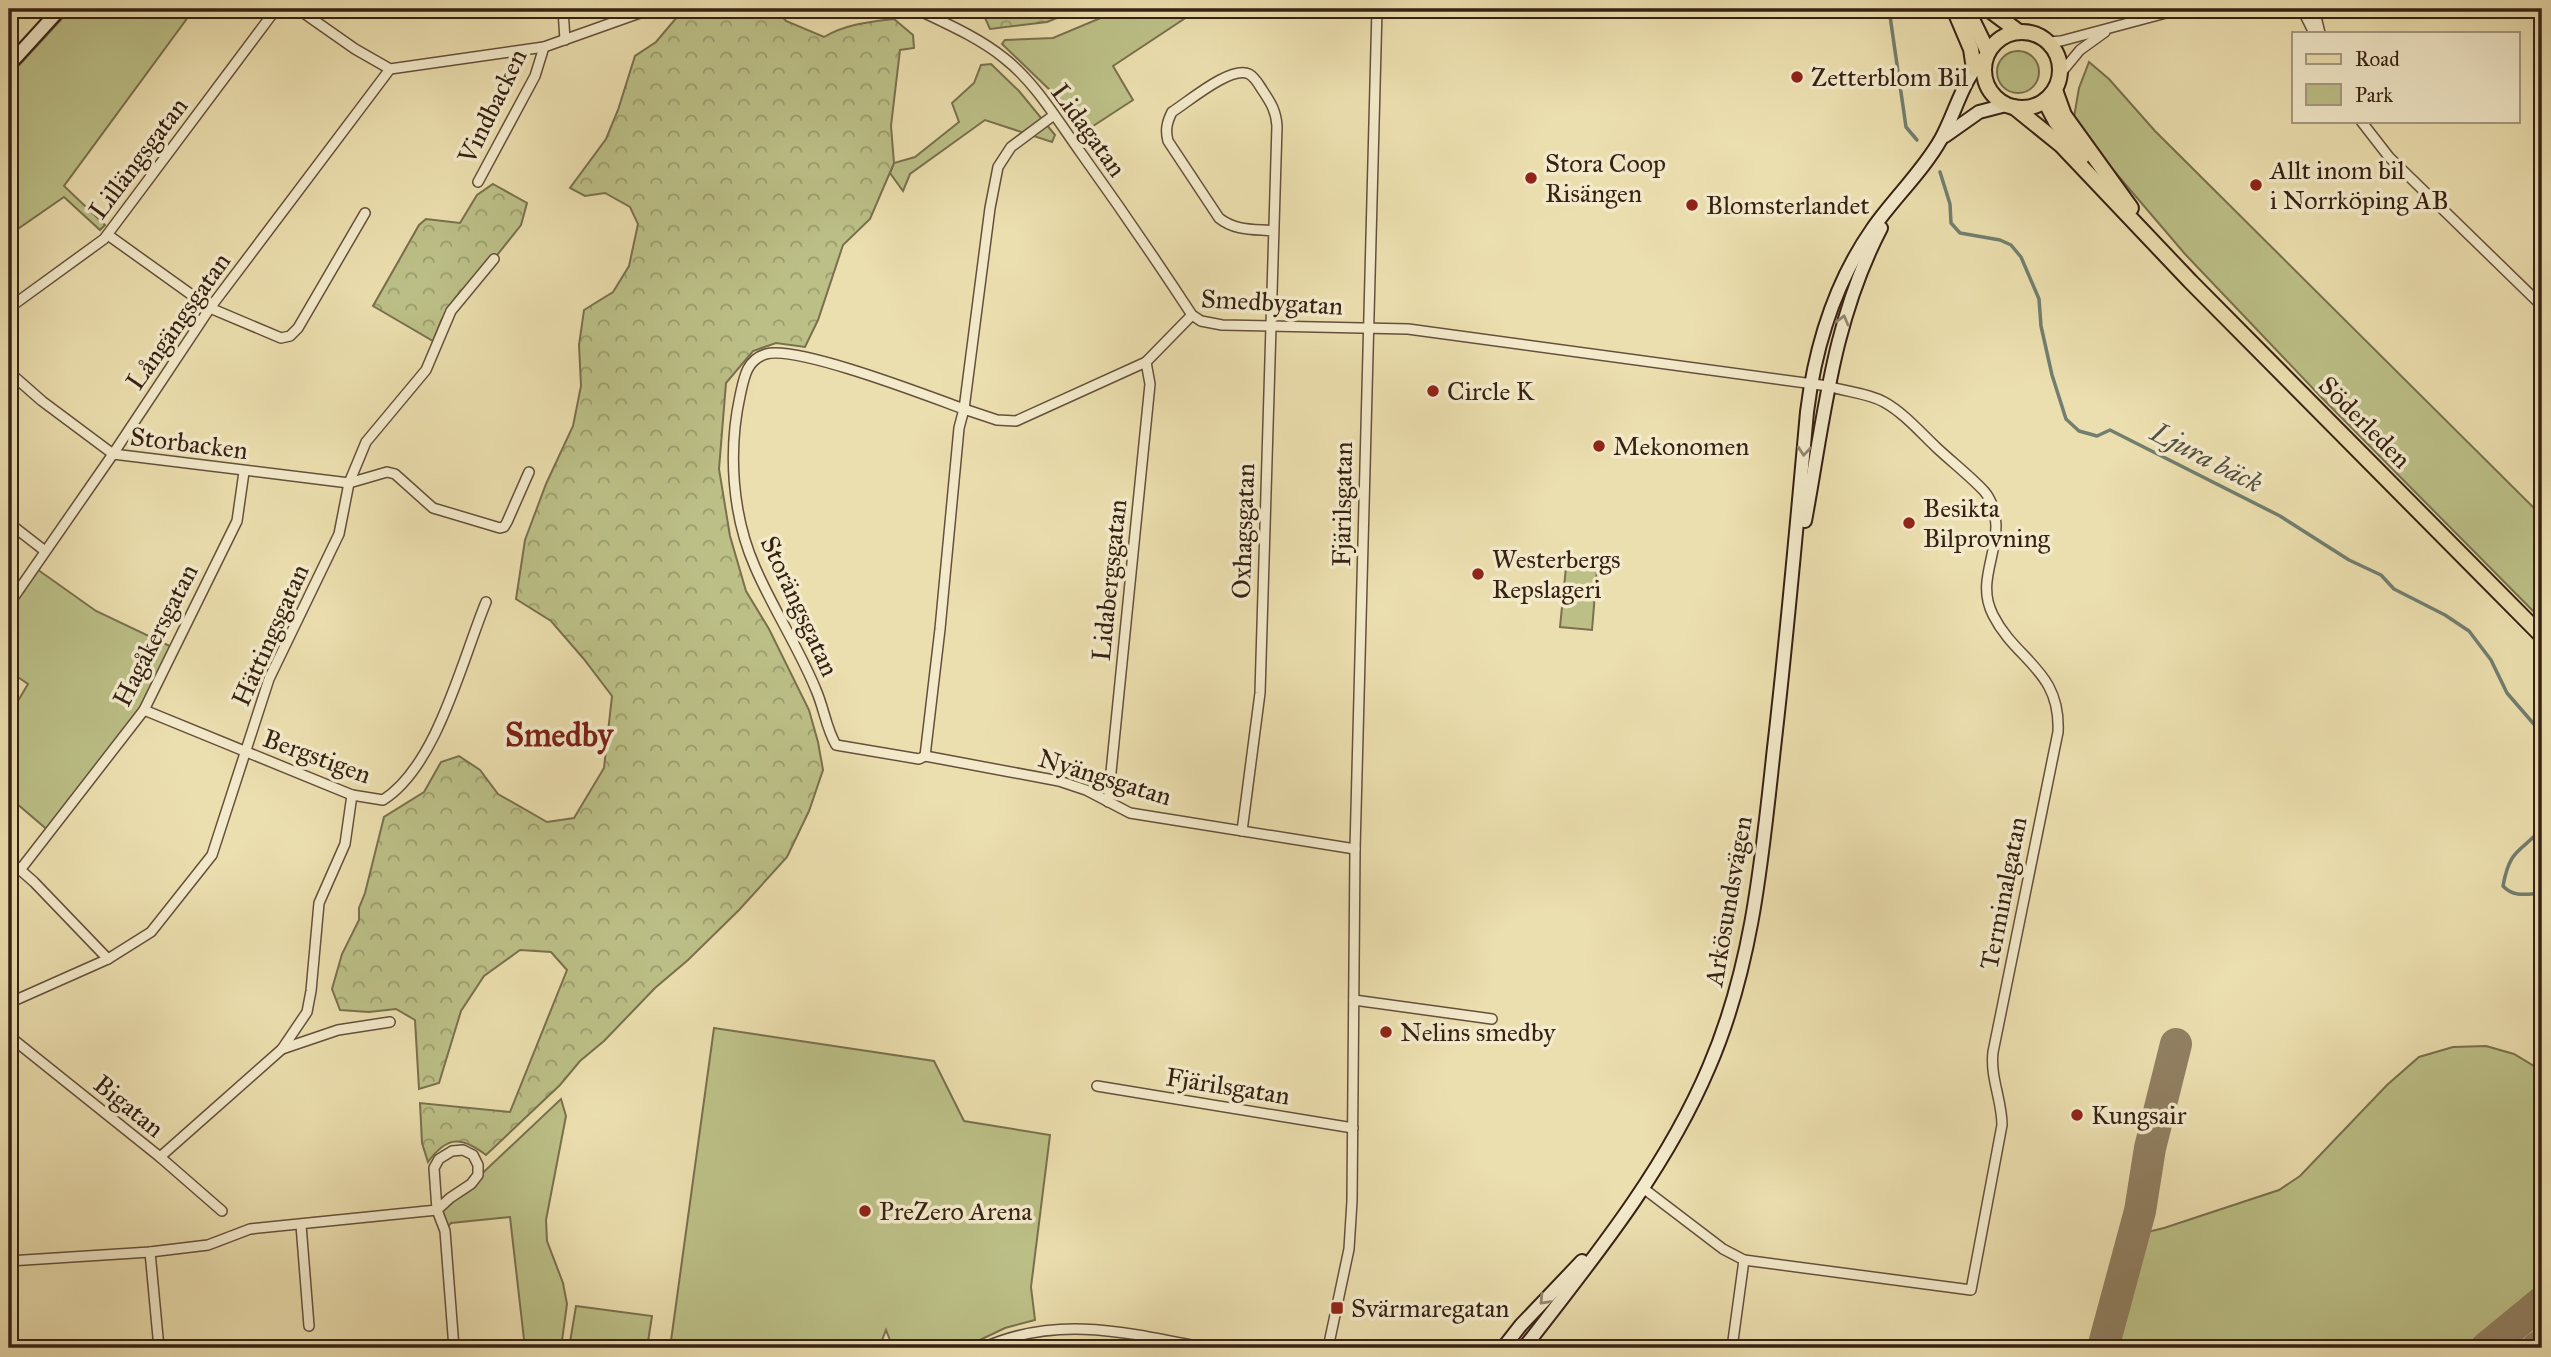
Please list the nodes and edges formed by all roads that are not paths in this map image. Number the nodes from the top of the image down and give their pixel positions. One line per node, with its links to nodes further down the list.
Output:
1 (60, 9): 22 (main road)
2 (276, 9): 35 (street, Lillängsgatan)
3 (298, 9): 23 (street)
4 (563, 9): 18 (street)
5 (651, 9): 18 (street)
6 (916, 9): 28 (street, Lidagatan)
7 (1377, 9): 43 (street, Fjärilsgatan)
8 (1954, 9): 24 (main road)
9 (1967, 9): 21 (main road)
10 (1988, 9): 15 (main road)
11 (2181, 9): 14 (street)
12 (2302, 9): 16 (street)
13 (2314, 9): 17 (street)
14 (2112, 28): 19 (street); 25 (street)
15 (2019, 32): 19 (main road); 21 (main road)
16 (2314, 32)
17 (2320, 32)
18 (565, 40): 20 (street)
19 (2048, 42): 25 (main road)
20 (544, 47): 23 (street); 31 (street, Vindbacken)
21 (1987, 54): 24 (main road, Arkösundsvägen); 27 (main road)
22 (9, 65)
23 (390, 69): 40 (street, Långängsgatan)
24 (1974, 69): 30 (main road, Arkösundsvägen)
25 (2061, 73): 26 (main road)
26 (2050, 95): 27 (main road); 36 (main road, Söderleden)
27 (2010, 106): 30 (main road, Arkösundsvägen); 36 (main road, Söderleden)
28 (1054, 115): 41 (street, Lidagatan); 48 (street)
29 (2362, 122): 38 (street)
30 (1940, 141): 32 (main road, Arkösundsvägen)
31 (478, 182)
32 (1897, 197): 46 (main road, Arkösundsvägen); 47 (main road, Arkösundsvägen, one-way to 32)
33 (365, 212): 40 (street)
34 (1274, 231): 34 (street, Oxhagsgatan); 42 (street, Oxhagsgatan)
35 (107, 235): 39 (street, Lillängsgatan); 40 (street)
36 (2154, 241): 58 (main road, Söderleden)
37 (494, 259): 52 (street, Hättingsgatan)
38 (2542, 306)
39 (9, 308)
40 (210, 308): 49 (street, Långängsgatan)
41 (1192, 315): 42 (street, Smedbygatan); 44 (street, Smedbygatan)
42 (1270, 326): 43 (street, Smedbygatan); 64 (street, Oxhagsgatan)
43 (1368, 327): 46 (street, Smedbygatan); 65 (street, Fjärilsgatan)
44 (1146, 362): 48 (street, Smedbygatan); 63 (street, Lidabergsgatan)
45 (9, 372): 49 (street, Storbacken)
46 (1811, 383): 47 (street, Smedbygatan); 55 (main road, Arkösundsvägen, one-way to 55)
47 (1828, 386): 55 (main road, Arkösundsvägen); 84 (street, Terminalgatan)
48 (964, 409): 61 (street); 61 (street, Storängsgatan)
49 (113, 454): 50 (street, Storbacken); 54 (street, Långängsgatan)
50 (244, 472): 52 (street, Storbacken); 59 (street, Hagåkersgatan)
51 (529, 472): 52 (street)
52 (349, 483): 60 (street, Hättingsgatan)
53 (9, 523): 54 (street)
54 (45, 551): 57 (street, Långängsgatan)
55 (1792, 586): 78 (main road, Arkösundsvägen)
56 (486, 602): 62 (street, Bergstigen)
57 (9, 604)
58 (2542, 636)
59 (144, 710): 60 (street, Bergstigen); 67 (street, Hagåkersgatan)
60 (247, 753): 62 (street, Bergstigen); 68 (street, Hättingsgatan)
61 (925, 756): 63 (street, Nyängsgatan)
62 (352, 795): 74 (street)
63 (1108, 802): 64 (street, Nyängsgatan)
64 (1242, 831): 65 (street, Nyängsgatan)
65 (1355, 849): 69 (street, Fjärilsgatan)
66 (9, 860): 67 (street)
67 (20, 870): 68 (street)
68 (108, 959): 70 (street, Hättingsgatan)
69 (1354, 1000): 71 (street); 76 (street, Fjärilsgatan)
70 (9, 1003)
71 (1492, 1019)
72 (390, 1022): 74 (street)
73 (9, 1036): 77 (street, Bigatan)
74 (282, 1049): 77 (street)
75 (1097, 1086): 76 (street, Fjärilsgatan)
76 (1353, 1128): 91 (street, Fjärilsgatan)
77 (160, 1157): 80 (street, Bigatan)
78 (1643, 1188): 82 (main road, Arkösundsvägen); 84 (street, Terminalgatan)
79 (437, 1210): 79 (street); 81 (street); 88 (street)
80 (222, 1211)
81 (301, 1225): 83 (street); 86 (street)
82 (1609, 1234): 92 (main road, Arkösundsvägen, one-way to 92); 93 (main road, Arkösundsvägen)
83 (150, 1252): 85 (street); 87 (street)
84 (1744, 1260): 94 (street)
85 (9, 1261)
86 (309, 1326)
87 (159, 1348)
88 (454, 1348)
89 (983, 1348): 90 (street)
90 (1206, 1348)
91 (1328, 1348)
92 (1503, 1348)
93 (1524, 1348)
94 (1732, 1348)

